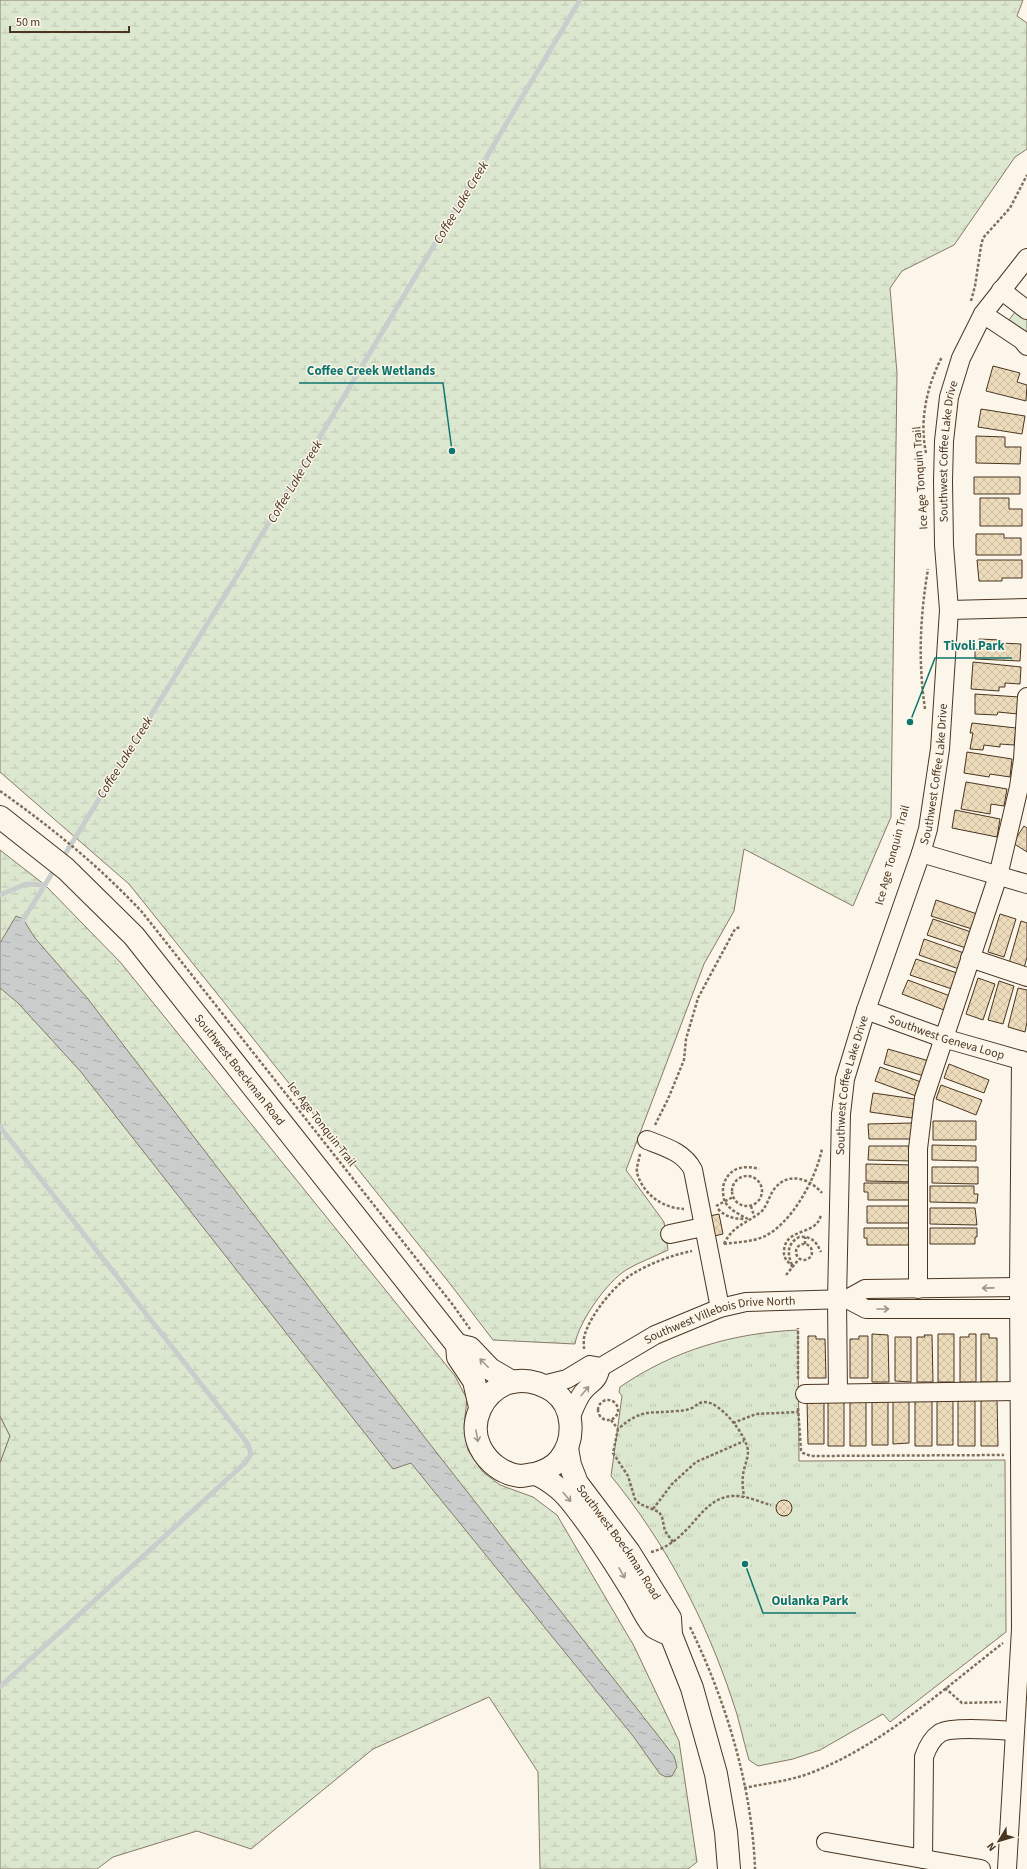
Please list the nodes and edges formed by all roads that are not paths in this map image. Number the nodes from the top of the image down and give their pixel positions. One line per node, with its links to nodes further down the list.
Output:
1 (1027, 258): 2 (street, Southwest Coffee Lake Drive)
2 (1001, 290): 3 (street); 4 (street, Southwest Coffee Lake Drive)
3 (1027, 310)
4 (976, 311): 5 (street); 7 (street, Southwest Coffee Lake Drive)
5 (1027, 346)
6 (1027, 608): 7 (street)
7 (950, 610): 11 (street, Southwest Coffee Lake Drive)
8 (1027, 698): 9 (street)
9 (1024, 777): 12 (street)
10 (0, 817): 28 (main road, Southwest Boeckman Road)
11 (921, 853): 12 (street); 16 (street, Southwest Coffee Lake Drive)
12 (998, 876): 13 (street); 14 (street)
13 (1027, 884)
14 (970, 958): 15 (street); 17 (street)
15 (1027, 977)
16 (866, 1010): 17 (street, Southwest Geneva Loop); 25 (street, Southwest Coffee Lake Drive)
17 (943, 1038): 18 (street, Southwest Geneva Loop); 24 (street)
18 (1024, 1061): 20 (street)
19 (647, 1140): 21 (street)
20 (1023, 1197): 23 (street)
21 (702, 1218): 22 (street); 26 (street)
22 (670, 1234)
23 (1023, 1287): 24 (street, Southwest Villebois Drive North, one-way to 24); 27 (street)
24 (918, 1289): 25 (street, Southwest Villebois Drive North)
25 (842, 1299): 26 (street, Southwest Villebois Drive North); 27 (street, Southwest Villebois Drive North, one-way to 27); 33 (street, Southwest Coffee Lake Drive)
26 (720, 1308): 29 (street, Southwest Villebois Drive North)
27 (1023, 1309): 32 (street)
28 (457, 1345): 30 (main road, Southwest Boeckman Road, one-way to 28); 35 (main road, Southwest Boeckman Road)
29 (602, 1367): 31 (street, Southwest Villebois Drive North); 36 (street, Southwest Villebois Drive North, one-way to 29)
30 (512, 1382): 31 (main road, Southwest Boeckman Road); 35 (main road, Southwest Boeckman Road)
31 (543, 1385): 36 (main road, Southwest Boeckman Road)
32 (1024, 1391): 33 (street); 40 (street)
33 (838, 1393): 34 (street)
34 (800, 1396)
35 (480, 1408): 38 (main road, Southwest Boeckman Road, one-way to 38)
36 (570, 1419): 37 (main road, Southwest Boeckman Road)
37 (567, 1448): 38 (main road, Southwest Boeckman Road); 39 (main road, Southwest Boeckman Road)
38 (535, 1474): 39 (main road, Southwest Boeckman Road, one-way to 39)
39 (671, 1635): 43 (main road, Southwest Boeckman Road)
40 (1015, 1730): 42 (street); 45 (street)
41 (826, 1842): 42 (street)
42 (923, 1859): 44 (street)
43 (729, 1869)
44 (981, 1869)
45 (1007, 1869)

